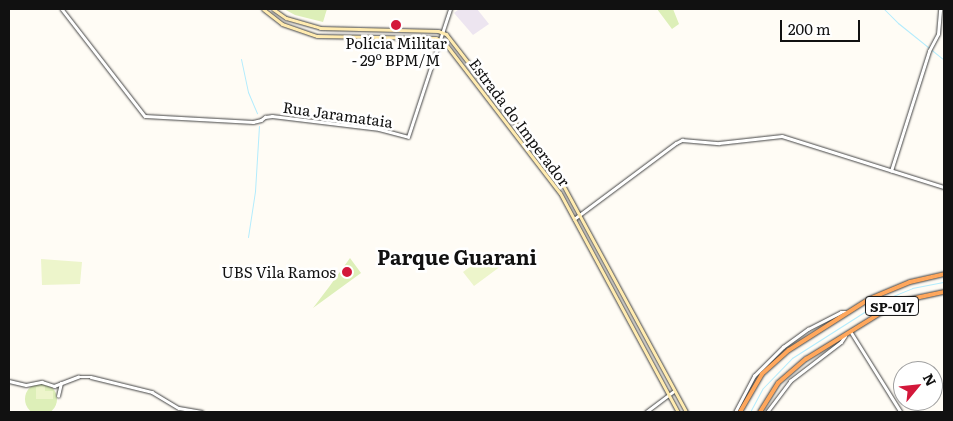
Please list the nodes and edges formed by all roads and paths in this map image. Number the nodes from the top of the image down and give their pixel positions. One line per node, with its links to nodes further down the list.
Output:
1 (62, 9): 9 (street, Rua Jaramataia)
2 (263, 9): 8 (main road)
3 (273, 9): 6 (main road)
4 (450, 9): 7 (street)
5 (940, 9): 10 (street)
6 (400, 30): 7 (main road); 8 (main road)
7 (442, 32): 9 (street); 12 (main road, Estrada do Imperador)
8 (404, 37): 9 (main road)
9 (440, 39): 13 (main road, Estrada do Imperador)
10 (891, 171): 11 (street); 12 (street)
11 (944, 187)
12 (579, 214): 13 (street); 14 (main road, Estrada do Imperador)
13 (574, 219): 14 (main road); 24 (main road, Estrada do Imperador)
14 (582, 220): 22 (main road, Estrada do Imperador)
15 (944, 274): 17 (highway, SP-017)
16 (944, 292): 18 (highway, SP-017)
17 (846, 312): 29 (street); 30 (highway, SP-017)
18 (851, 332): 19 (highway, SP-017); 33 (street)
19 (846, 335): 31 (highway, SP-017); 32 (street)
20 (9, 381): 21 (street)
21 (61, 383): 23 (street); 25 (street)
22 (674, 391): 24 (street); 28 (main road, Estrada do Imperador)
23 (58, 396)
24 (668, 396): 26 (street); 27 (main road, Estrada do Imperador)
25 (202, 412)
26 (646, 412)
27 (678, 412)
28 (686, 412)
29 (735, 412)
30 (740, 412)
31 (760, 412)
32 (767, 412)
33 (901, 412)

